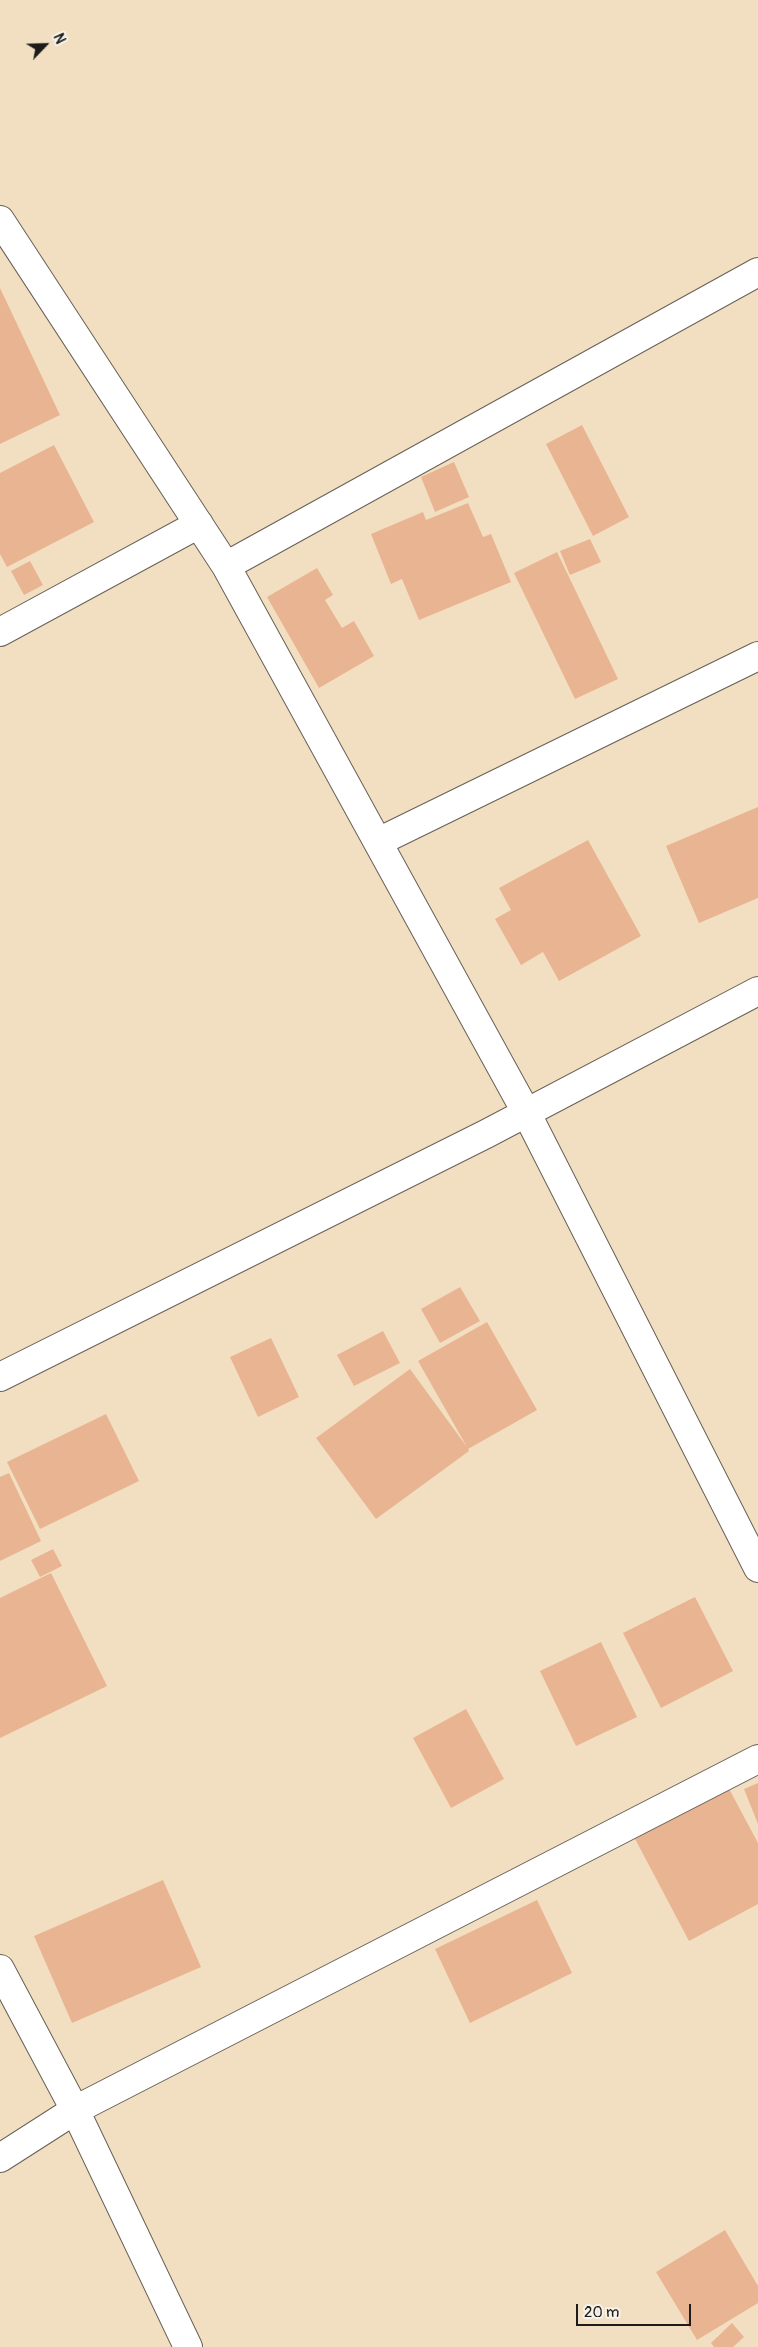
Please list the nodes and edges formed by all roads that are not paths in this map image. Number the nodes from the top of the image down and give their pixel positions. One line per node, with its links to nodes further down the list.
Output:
1 (0, 220): 3 (street)
2 (758, 272): 4 (street)
3 (199, 524): 4 (street); 5 (street)
4 (226, 566): 7 (street)
5 (0, 632)
6 (758, 656): 7 (street)
7 (378, 842): 9 (street)
8 (758, 991): 9 (street)
9 (526, 1112): 10 (street); 11 (street)
10 (0, 1378)
11 (758, 1568)
12 (758, 1759): 14 (street)
13 (0, 1969): 14 (street)
14 (76, 2110): 15 (street); 16 (street)
15 (0, 2158)
16 (188, 2347)

